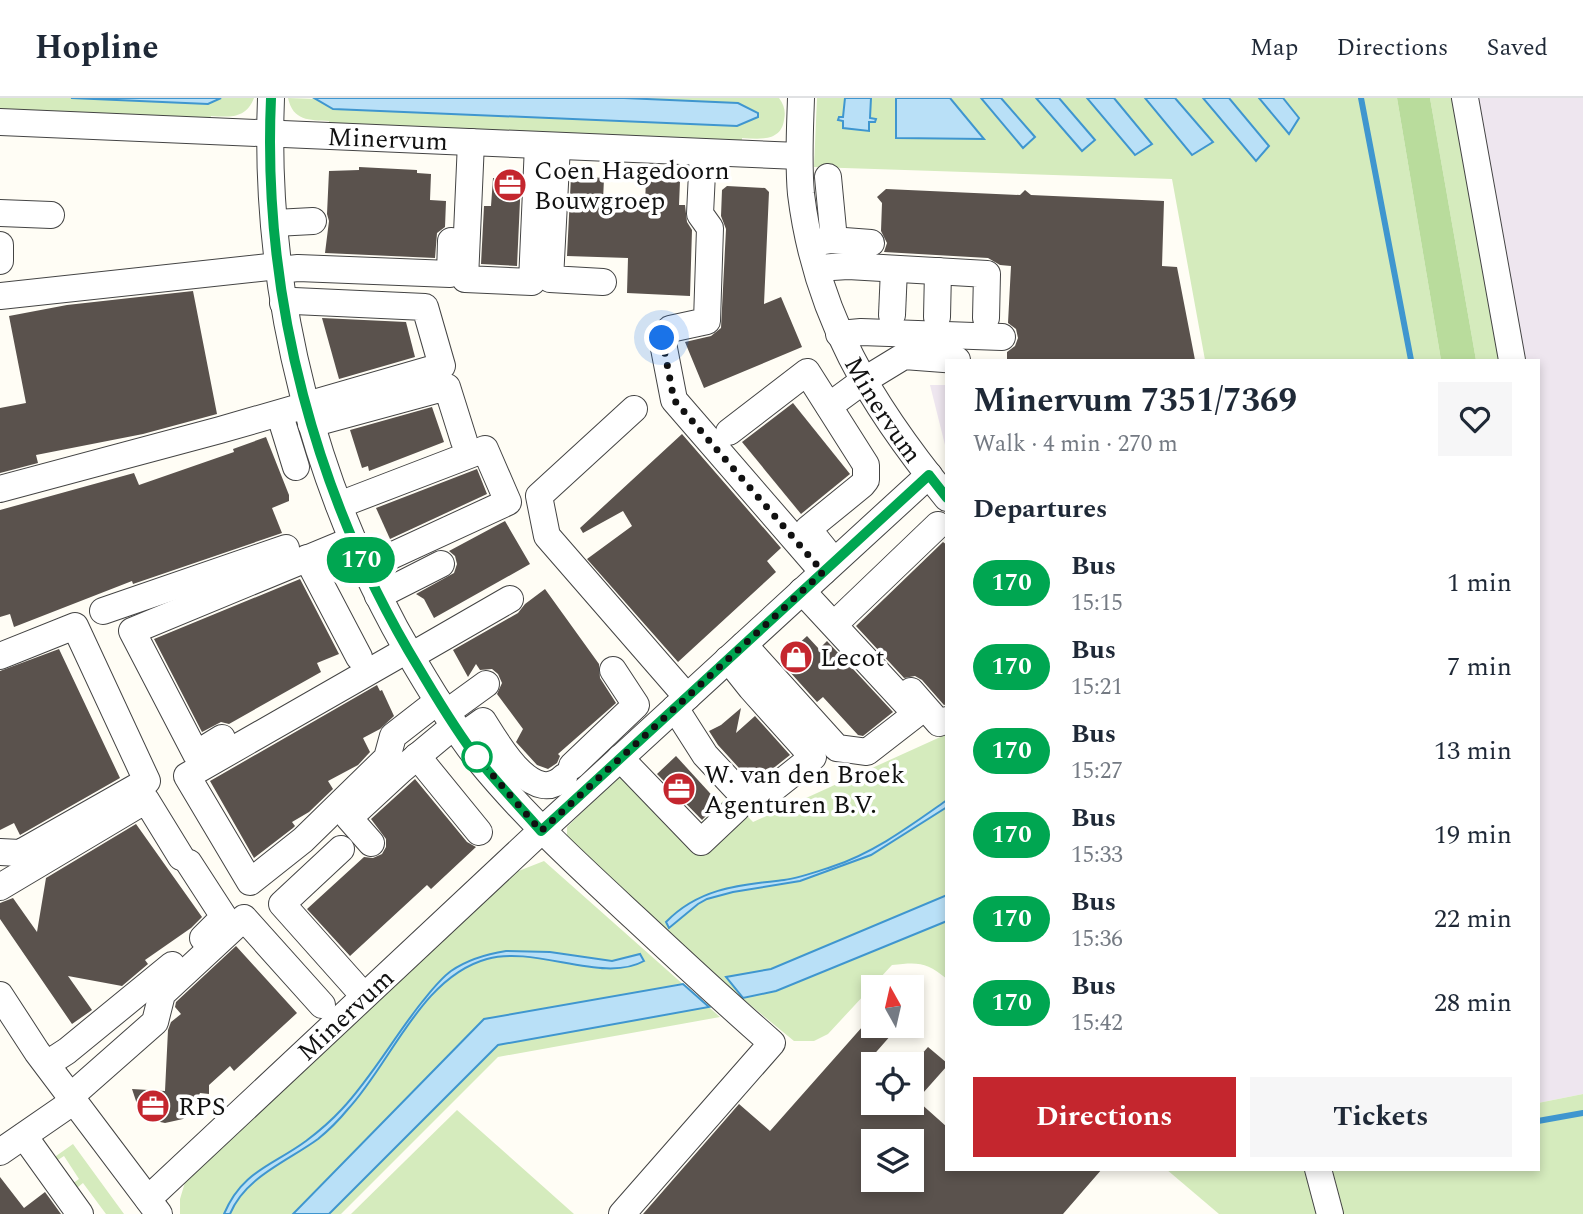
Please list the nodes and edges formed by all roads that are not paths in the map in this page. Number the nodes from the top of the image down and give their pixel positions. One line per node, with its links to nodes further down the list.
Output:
1 (271, 98): 5 (street)
2 (801, 98): 9 (street, Minervum)
3 (1465, 98): 29 (street)
4 (0, 121): 5 (street, Minervum)
5 (270, 133): 6 (street, Minervum); 14 (street)
6 (463, 141): 7 (street, Minervum); 7 (street); 19 (street)
7 (547, 145): 8 (street, Minervum); 22 (street)
8 (703, 152): 9 (street, Minervum); 48 (street)
9 (799, 156): 17 (street, Minervum)
10 (828, 177): 17 (street)
11 (0, 213): 12 (street)
12 (51, 215)
13 (313, 221): 14 (street)
14 (275, 223): 19 (street)
15 (871, 243): 17 (street)
16 (0, 245): 18 (street)
17 (820, 250): 20 (street); 27 (street, Minervum)
18 (0, 261)
19 (279, 268): 23 (street); 24 (street)
20 (894, 269): 21 (street); 25 (street)
21 (939, 271): 26 (street); 27 (street)
22 (603, 282)
23 (0, 296)
24 (283, 303): 33 (street); 33 (street)
25 (892, 315)
26 (937, 317)
27 (839, 334): 30 (street, Minervum)
28 (945, 359): 30 (street)
29 (1512, 359)
30 (863, 381): 31 (street); 38 (street, Minervum)
31 (829, 406): 35 (street); 48 (street)
32 (634, 409): 59 (street)
33 (308, 415): 34 (street); 36 (street); 40 (street); 43 (street)
34 (283, 425): 37 (street); 39 (street)
35 (729, 432)
36 (464, 441)
37 (296, 467)
38 (929, 475): 41 (street, Minervum); 42 (street)
39 (58, 487)
40 (0, 489)
41 (909, 494): 44 (street); 48 (street, Minervum)
42 (945, 495)
43 (346, 523): 45 (street); 47 (street); 47 (street); 51 (street)
44 (942, 530): 52 (street)
45 (307, 558): 56 (street); 56 (street)
46 (442, 564): 49 (street)
47 (365, 568): 49 (street)
48 (818, 577): 52 (street); 54 (street, Minervum); 54 (street)
49 (378, 596): 53 (street)
50 (510, 599): 53 (street)
51 (103, 611)
52 (843, 616): 61 (street)
53 (405, 647): 56 (street); 60 (street); 60 (street)
54 (736, 652): 59 (street, Minervum); 59 (street)
55 (0, 656): 70 (street)
56 (359, 657)
57 (613, 670): 62 (street)
58 (486, 684): 60 (street)
59 (681, 702): 63 (street, Minervum)
60 (450, 719): 62 (street); 64 (street); 66 (street)
61 (945, 721)
62 (615, 725): 63 (street)
63 (626, 753): 65 (street); 66 (street, Minervum)
64 (417, 756): 67 (street); 68 (street)
65 (737, 808)
66 (541, 831): 73 (street, Minervum); 82 (street)
67 (479, 832)
68 (371, 843)
69 (341, 849): 73 (street)
70 (0, 852)
71 (0, 887): 75 (street)
72 (0, 995): 75 (street, Minervum)
73 (365, 996): 80 (street, Minervum)
74 (322, 1005): 76 (street)
75 (47, 1064): 76 (street, Minervum)
76 (72, 1098): 77 (street); 80 (street, Minervum)
77 (24, 1136): 78 (street); 81 (street)
78 (0, 1152)
79 (1319, 1171): 83 (street)
80 (153, 1206)
81 (80, 1214)
82 (622, 1214)
83 (1330, 1214)

